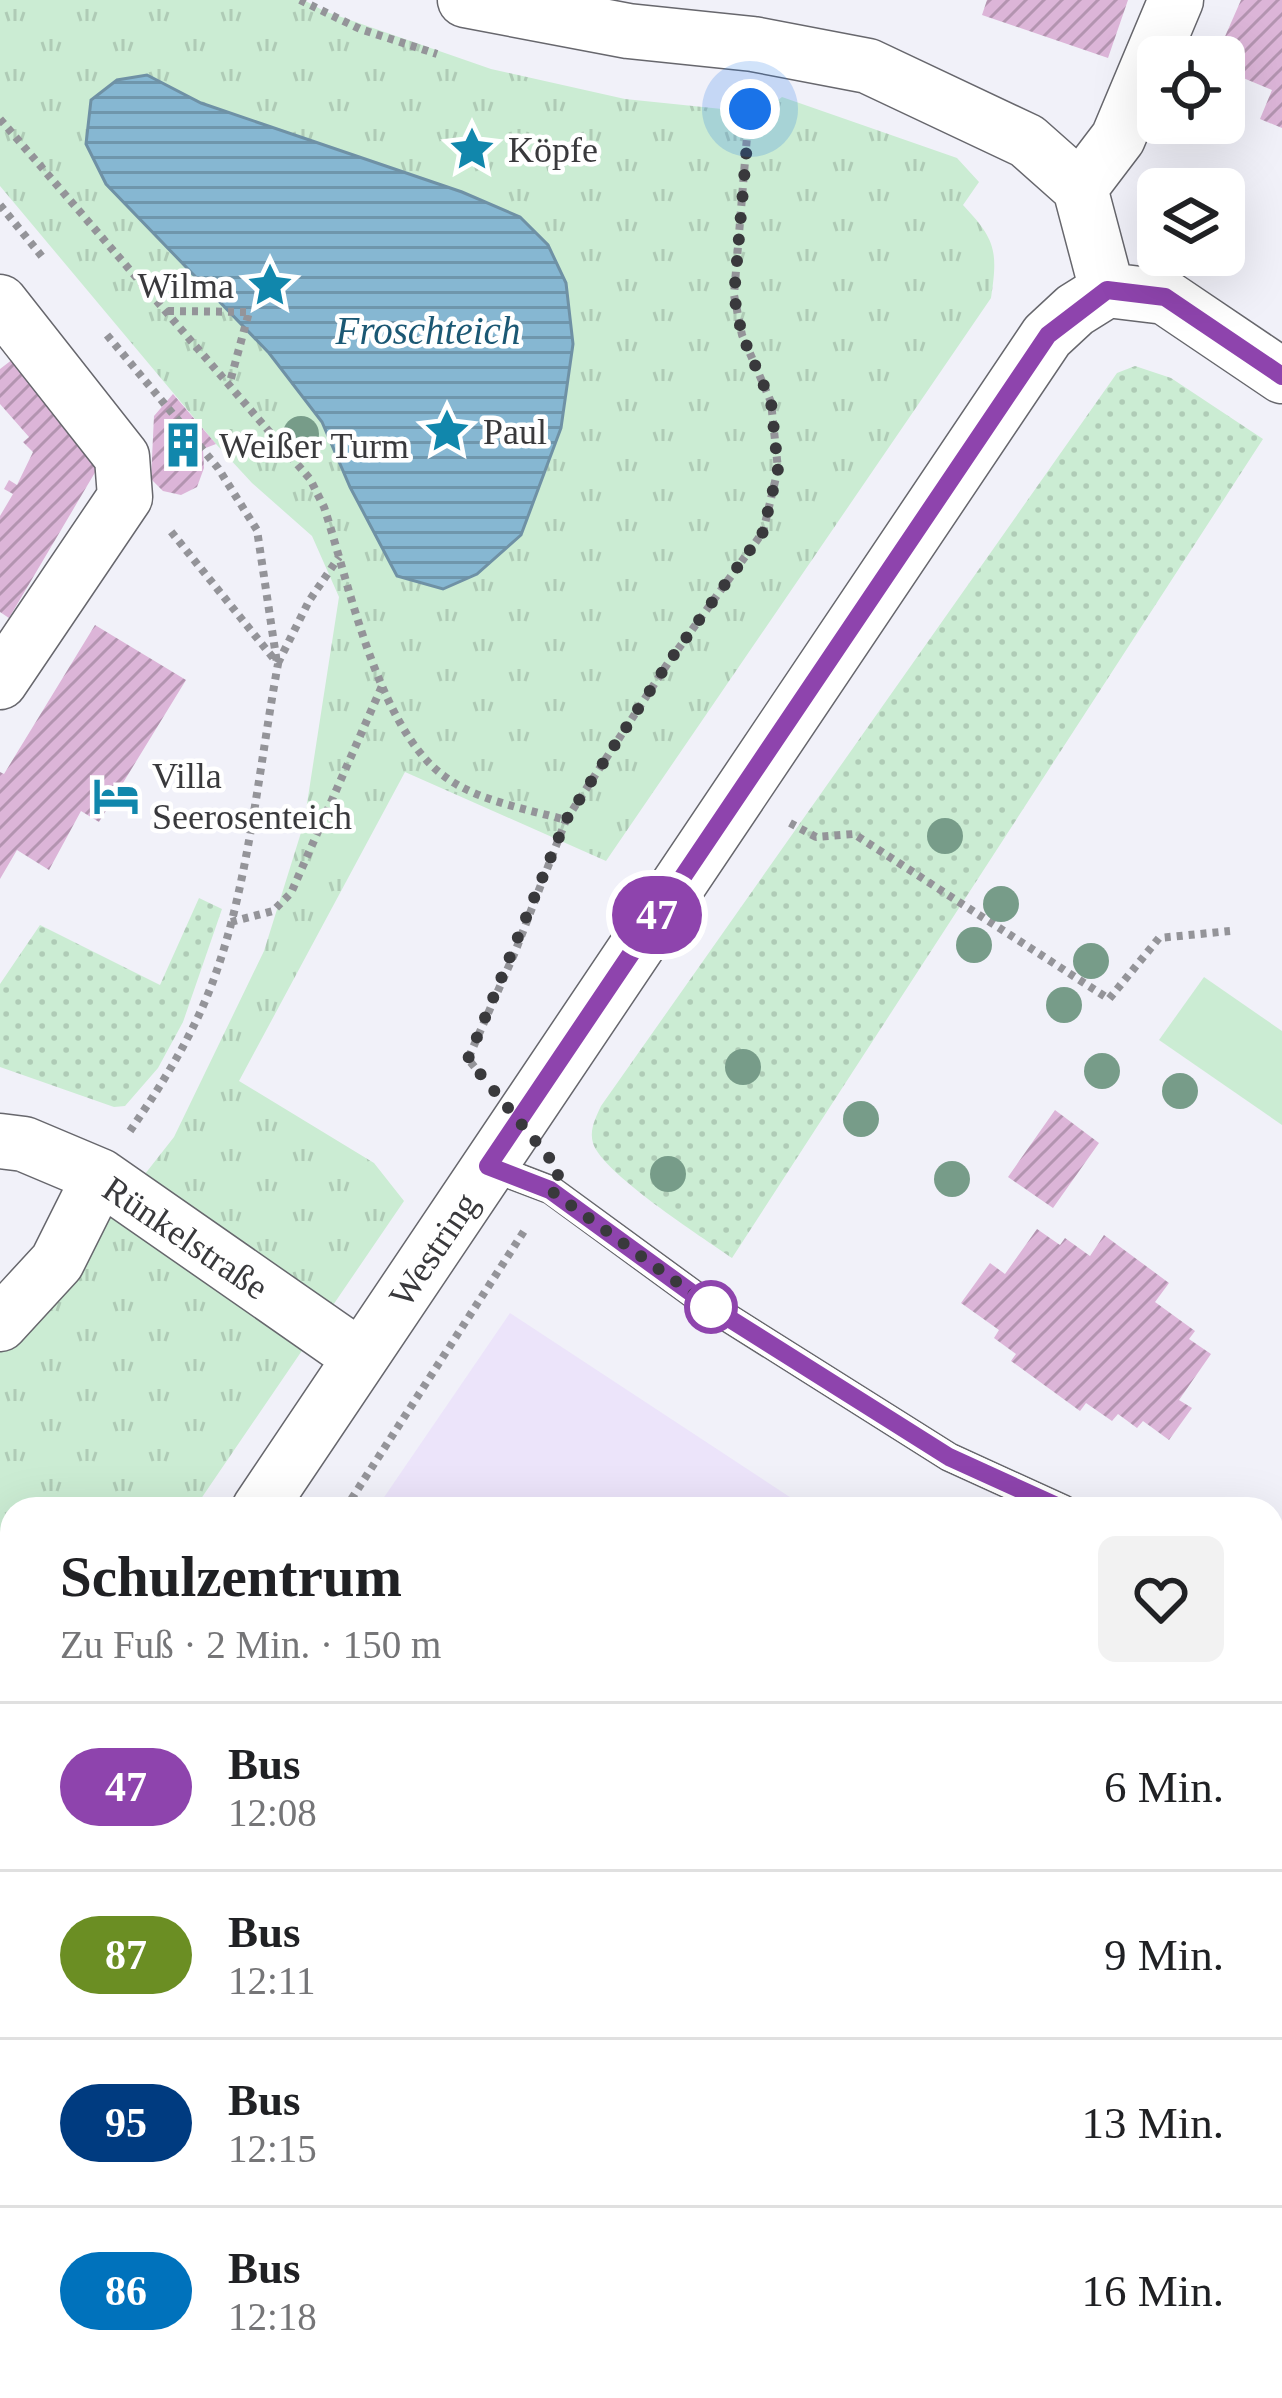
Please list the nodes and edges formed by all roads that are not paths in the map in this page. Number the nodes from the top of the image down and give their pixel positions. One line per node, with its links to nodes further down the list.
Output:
1 (465, 0): 3 (street)
2 (1175, 0): 3 (street)
3 (1080, 188): 4 (street)
4 (1107, 290): 6 (street); 9 (street, Westring)
5 (0, 302): 7 (street)
6 (1282, 376)
7 (0, 682)
8 (0, 1141): 10 (street, Rünkelstraße)
9 (488, 1166): 12 (street, Westring); 14 (lane)
10 (100, 1177): 11 (street); 12 (street, Rünkelstraße)
11 (0, 1324)
12 (360, 1357): 13 (street, Westring)
13 (267, 1497)
14 (1037, 1497)

